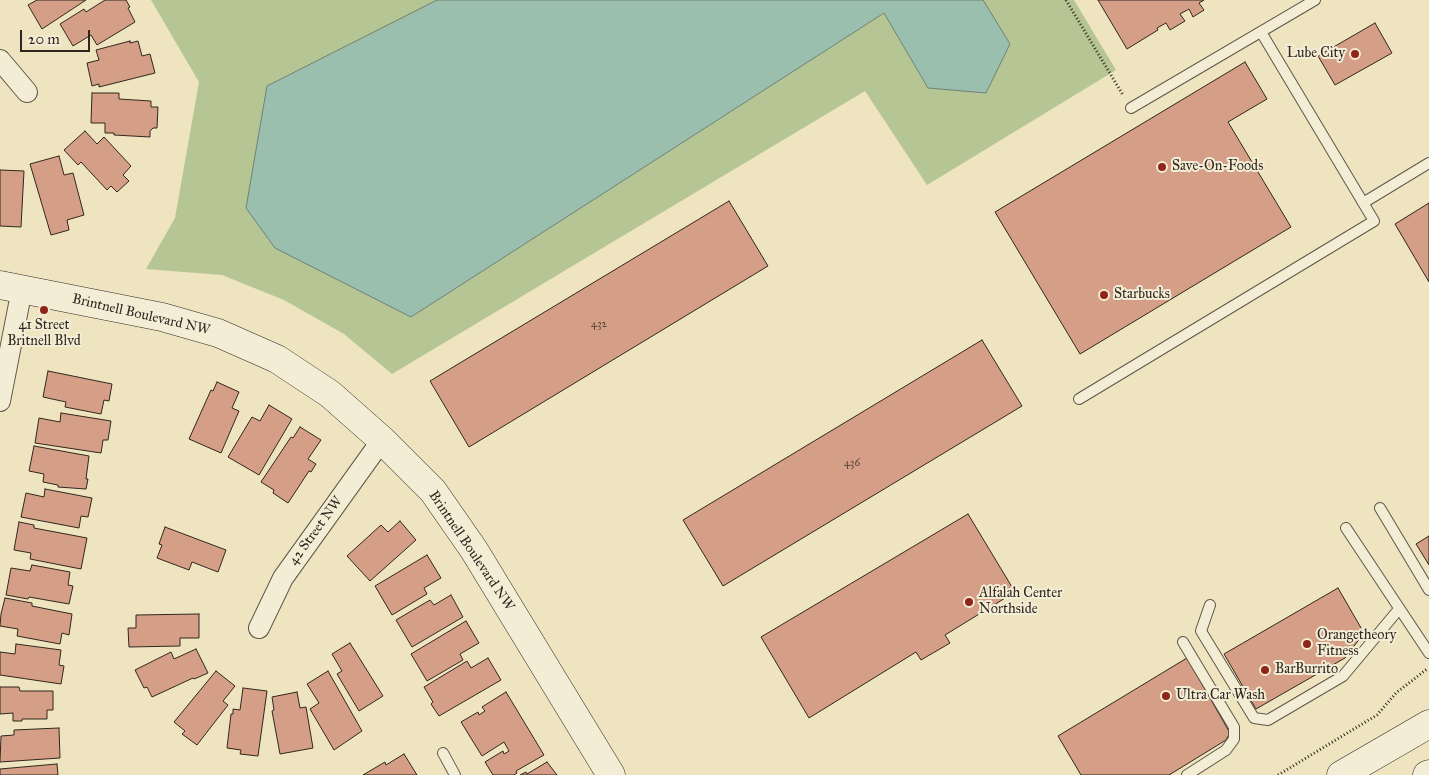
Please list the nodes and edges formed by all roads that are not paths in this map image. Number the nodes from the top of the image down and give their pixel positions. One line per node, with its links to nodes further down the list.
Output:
1 (1315, 0): 2 (lane)
2 (1261, 32): 5 (lane); 7 (lane)
3 (0, 60): 4 (street)
4 (27, 92)
5 (1131, 108)
6 (1429, 163): 7 (lane)
7 (1363, 203): 9 (lane)
8 (11, 287): 10 (street); 11 (street, Brintnell Boulevard NW)
9 (1078, 399)
10 (0, 401)
11 (382, 440): 17 (street, 42 Street NW); 23 (street, Brintnell Boulevard NW)
12 (1380, 508): 14 (lane)
13 (1346, 528): 16 (lane)
14 (1429, 590)
15 (1210, 606): 16 (lane)
16 (1399, 609): 19 (lane)
17 (259, 628)
18 (1183, 642): 24 (lane)
19 (1429, 653)
20 (1429, 724): 25 (street)
21 (443, 753): 22 (lane)
22 (455, 775)
23 (611, 775)
24 (1187, 775)
25 (1341, 775)

